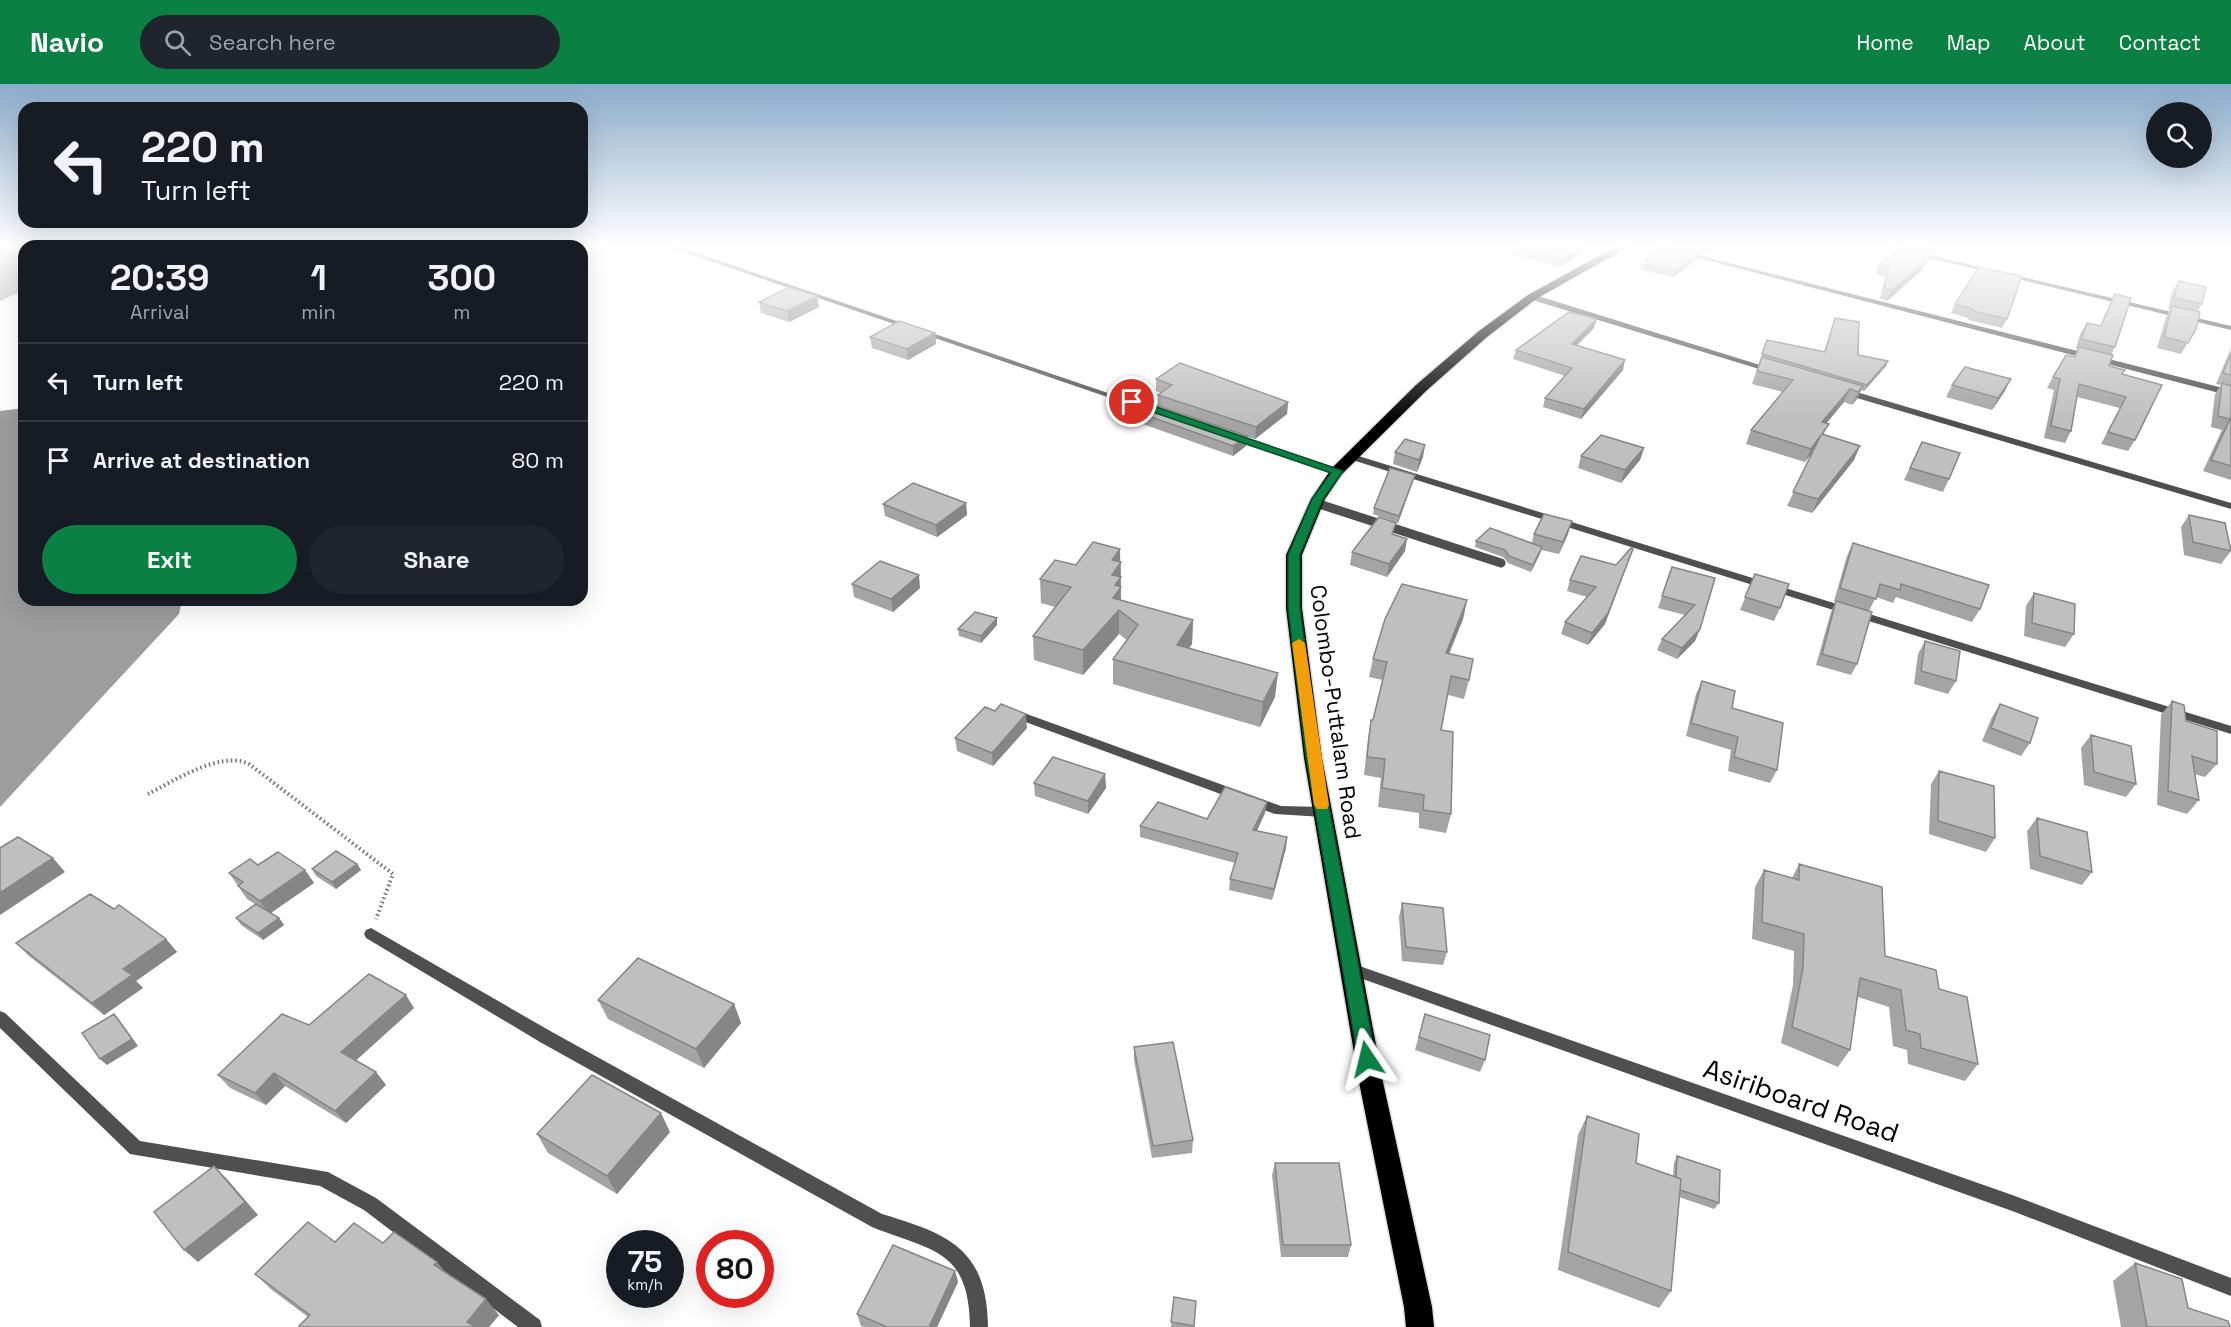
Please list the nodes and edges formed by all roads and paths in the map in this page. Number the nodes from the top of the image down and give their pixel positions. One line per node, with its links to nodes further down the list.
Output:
1 (845, 305): 10 (street)
2 (1521, 305): 12 (highway, Colombo-Puttalam Road)
3 (1558, 305): 7 (street)
4 (1886, 305): 9 (street)
5 (2133, 305): 6 (street)
6 (2231, 328)
7 (1786, 374)
8 (1831, 388): 15 (street)
9 (2231, 393)
10 (1168, 414)
11 (1225, 433): 13 (street)
12 (1352, 457): 13 (highway, Colombo-Puttalam Road); 18 (street)
13 (1337, 471): 14 (highway, Colombo-Puttalam Road)
14 (1316, 503): 16 (lane); 20 (highway, Colombo-Puttalam Road)
15 (2231, 506)
16 (1501, 563)
17 (1024, 717): 20 (street)
18 (2231, 730)
19 (148, 794): 21 (path)
20 (1323, 812): 22 (highway, Colombo-Puttalam Road)
21 (371, 934): 26 (street)
22 (1352, 969): 24 (street, Asiriboard Road); 27 (highway, Colombo-Puttalam Road)
23 (0, 1018): 25 (street)
24 (2231, 1287)
25 (533, 1327)
26 (980, 1327)
27 (1420, 1327)

